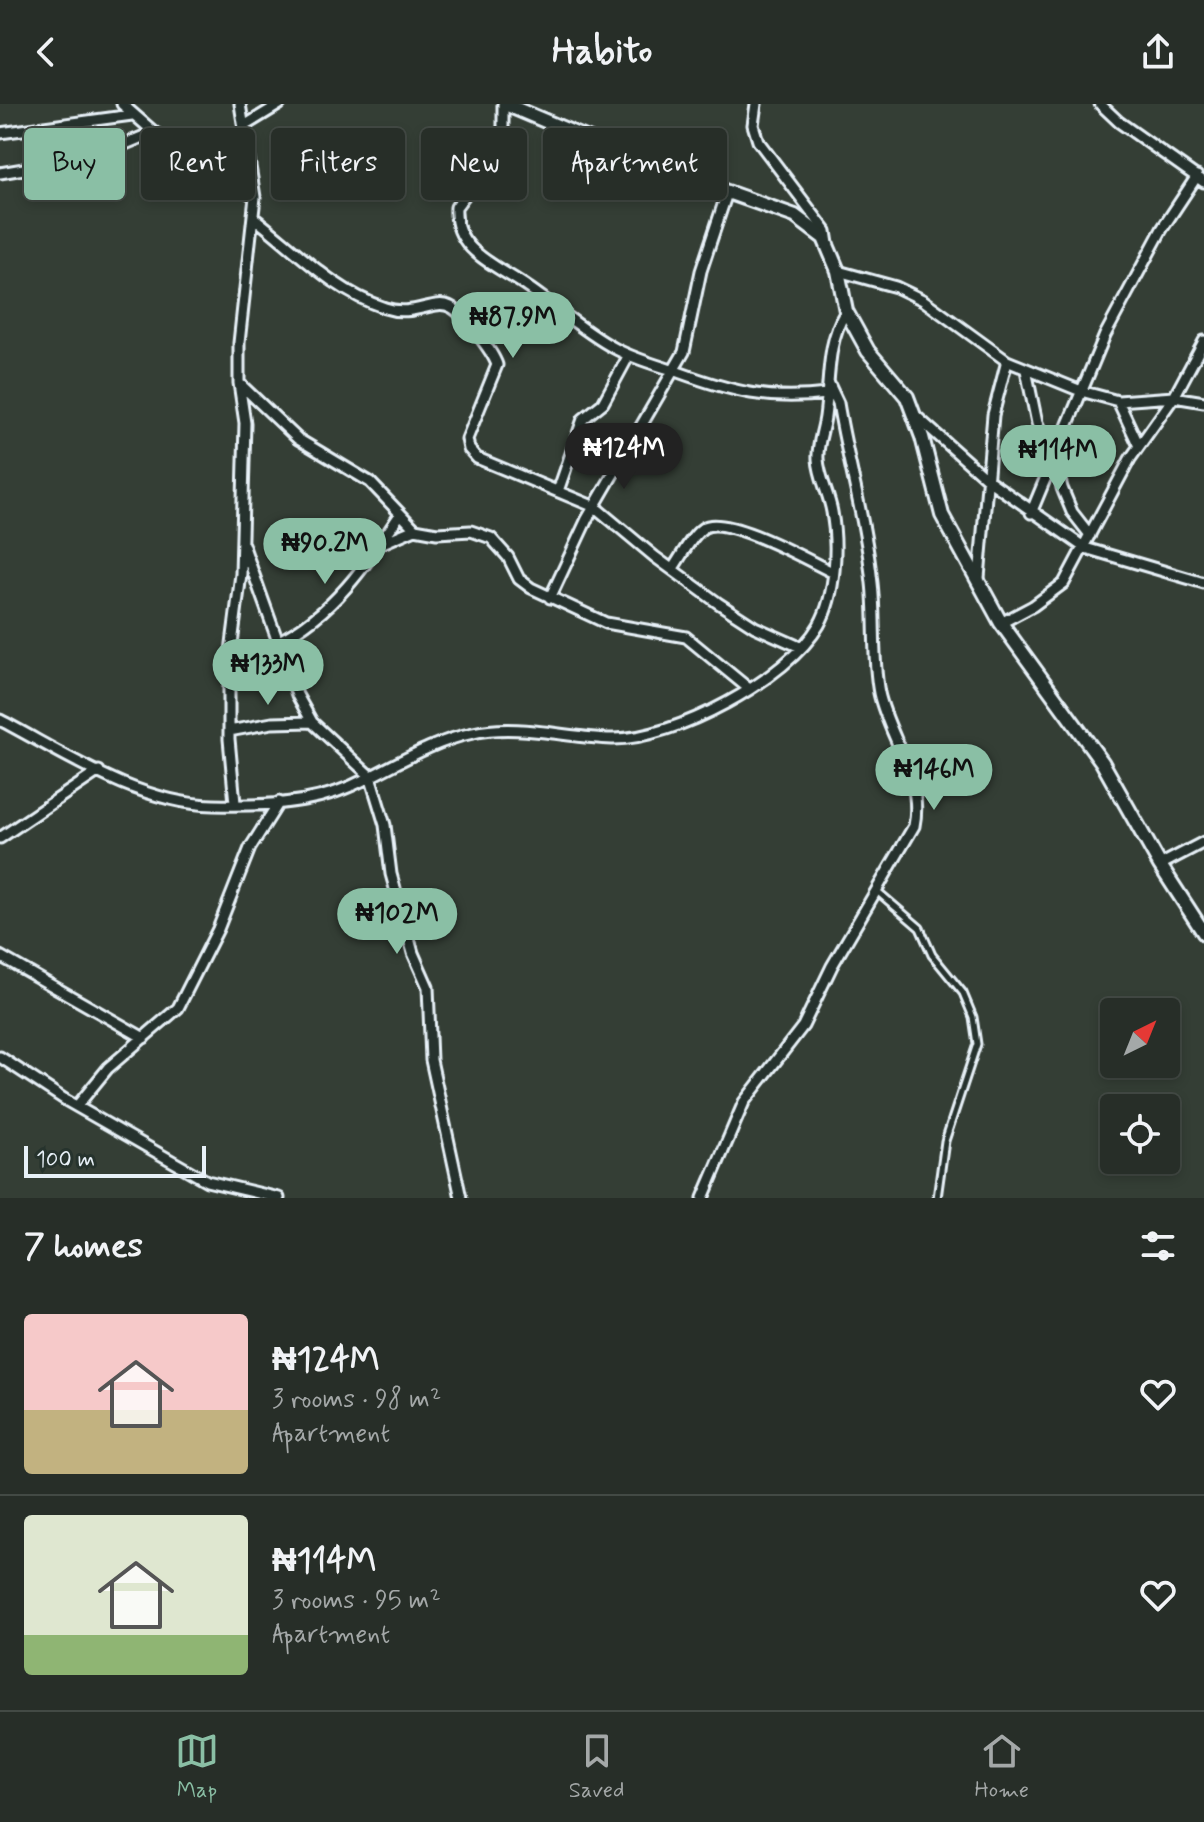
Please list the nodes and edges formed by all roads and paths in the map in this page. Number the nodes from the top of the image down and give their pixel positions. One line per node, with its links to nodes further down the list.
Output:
1 (122, 104): 7 (street)
2 (240, 104): 8 (street)
3 (280, 104): 8 (street)
4 (504, 104): 10 (street); 23 (street)
5 (756, 104): 19 (street)
6 (1100, 104): 14 (street)
7 (132, 115): 9 (street); 11 (street)
8 (244, 126)
9 (149, 128)
10 (561, 128)
11 (0, 133)
12 (141, 137): 13 (street)
13 (0, 173)
14 (1200, 179): 29 (street)
15 (727, 193): 19 (street)
16 (255, 200): 18 (street)
17 (725, 200): 26 (street)
18 (253, 217): 28 (street); 38 (street)
19 (828, 244): 20 (street)
20 (838, 271): 21 (street); 24 (street)
21 (846, 311): 27 (street); 34 (street)
22 (1204, 341): 31 (street)
23 (629, 355): 26 (street); 38 (street)
24 (1007, 361): 25 (street); 37 (street)
25 (1026, 370): 29 (street); 36 (street)
26 (674, 371): 30 (street); 39 (street)
27 (828, 382): 30 (street); 66 (street)
28 (239, 383): 41 (street); 44 (street)
29 (1081, 391): 32 (street); 36 (street)
30 (827, 394): 48 (street)
31 (1174, 397): 32 (street); 33 (street); 35 (street)
32 (1118, 401): 35 (street)
33 (1204, 402)
34 (914, 414): 37 (street); 49 (street)
35 (1139, 446): 43 (street)
36 (1055, 459): 40 (street); 43 (street)
37 (988, 480): 40 (street); 49 (street)
38 (558, 491): 39 (street)
39 (595, 507): 47 (street); 51 (street)
40 (1031, 513): 46 (street)
41 (399, 516): 42 (street); 45 (street)
42 (415, 529): 45 (street); 51 (street)
43 (1090, 535): 46 (street)
44 (243, 544): 53 (street); 58 (street)
45 (380, 544): 53 (street)
46 (1085, 548): 50 (street); 52 (street)
47 (673, 568): 48 (street); 54 (street)
48 (832, 572): 54 (street)
49 (979, 578): 52 (street)
50 (1204, 583)
51 (550, 598): 55 (street)
52 (1001, 623): 65 (street)
53 (279, 641): 57 (street)
54 (800, 647): 55 (street)
55 (748, 688): 60 (street)
56 (0, 720): 59 (street)
57 (312, 722): 58 (street); 60 (street)
58 (229, 731): 62 (street)
59 (99, 771): 62 (street); 63 (street)
60 (370, 776): 61 (street); 73 (street)
61 (279, 802): 62 (street); 69 (street)
62 (235, 803)
63 (0, 838)
64 (1204, 842): 65 (street)
65 (1160, 865): 67 (street)
66 (877, 890): 74 (street); 75 (lane)
67 (1204, 933)
68 (0, 956): 69 (street)
69 (144, 1038): 71 (street)
70 (0, 1057): 71 (street)
71 (77, 1106): 72 (street)
72 (279, 1198)
73 (461, 1198)
74 (703, 1198)
75 (937, 1198)

